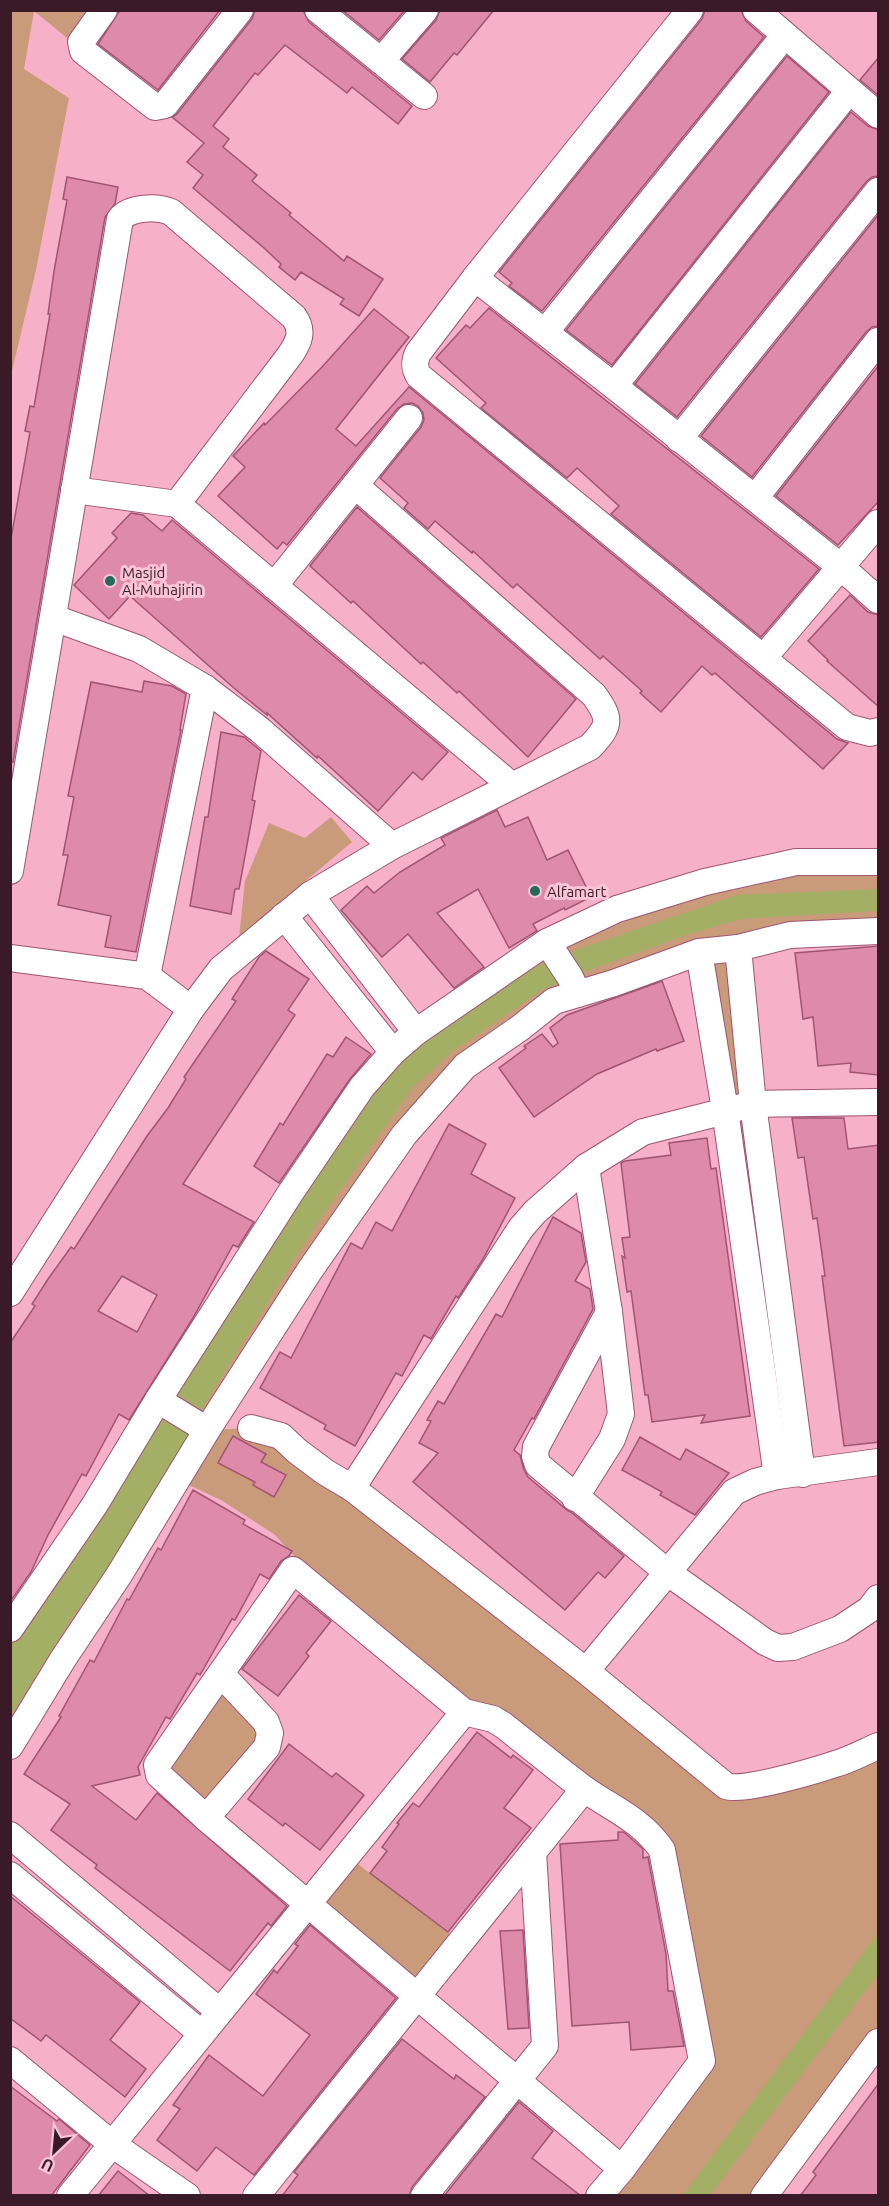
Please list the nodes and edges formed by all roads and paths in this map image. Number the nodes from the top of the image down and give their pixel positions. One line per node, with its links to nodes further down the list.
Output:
1 (104, 10): 2 (street)
2 (240, 10)
3 (318, 10): 8 (street)
4 (425, 10): 8 (street)
5 (690, 10): 13 (street)
6 (756, 10): 7 (street)
7 (784, 36): 9 (street); 14 (street)
8 (381, 61): 10 (street)
9 (849, 91): 11 (street); 16 (street)
10 (424, 96)
11 (879, 115)
12 (879, 191): 18 (street)
13 (475, 278): 14 (street); 28 (street)
14 (545, 332): 16 (street)
15 (879, 341): 21 (street)
16 (614, 386): 18 (street)
17 (409, 418): 19 (street)
18 (679, 439): 21 (street)
19 (355, 485): 25 (street); 31 (street)
20 (74, 490): 22 (street); 22 (street); 27 (street)
21 (755, 498): 24 (street)
22 (177, 504): 25 (street)
23 (879, 523): 24 (street)
24 (841, 567): 26 (street); 28 (street)
25 (274, 586): 31 (street)
26 (879, 600)
27 (54, 618): 29 (street); 34 (street)
28 (764, 657): 30 (street)
29 (205, 688): 32 (street); 42 (street)
30 (879, 731)
31 (511, 785): 32 (street)
32 (392, 846): 35 (street)
33 (879, 862): 38 (street)
34 (10, 871)
35 (310, 895): 36 (street); 45 (street)
36 (284, 916): 44 (street); 46 (street)
37 (879, 931): 39 (street)
38 (547, 942): 43 (street); 45 (street)
39 (738, 948): 40 (street); 48 (street)
40 (699, 952): 43 (street); 49 (street)
41 (10, 958): 42 (street)
42 (147, 976): 44 (street)
43 (578, 993): 56 (street)
44 (191, 1009): 53 (street)
45 (416, 1032): 46 (street)
46 (393, 1052): 55 (street)
47 (878, 1102): 48 (street)
48 (753, 1104): 49 (street); 51 (street)
49 (725, 1110): 50 (street); 52 (street)
50 (586, 1167): 54 (street); 61 (street)
51 (774, 1258): 52 (street); 59 (street)
52 (746, 1260): 60 (street)
53 (11, 1292)
54 (609, 1312): 62 (street); 62 (street)
55 (164, 1403): 56 (street); 65 (street)
56 (201, 1426): 69 (street)
57 (251, 1428): 61 (street)
58 (879, 1462): 59 (street)
59 (802, 1474): 60 (street)
60 (777, 1476): 63 (street)
61 (352, 1488): 66 (street)
62 (575, 1497): 63 (street)
63 (667, 1572): 64 (street); 66 (street)
64 (879, 1598)
65 (10, 1629)
66 (586, 1671): 70 (street)
67 (221, 1674): 68 (street); 72 (street); 72 (street)
68 (464, 1712): 71 (street); 78 (street)
69 (10, 1746)
70 (879, 1746)
71 (584, 1789): 74 (street); 86 (street)
72 (206, 1818): 78 (street)
73 (10, 1835): 76 (street)
74 (532, 1852): 79 (street); 84 (street)
75 (10, 1875): 77 (street)
76 (58, 1876): 77 (street); 80 (street)
77 (38, 1898): 81 (street)
78 (306, 1903): 79 (street); 80 (street)
79 (417, 1996): 84 (street); 89 (street)
80 (219, 2011): 81 (street)
81 (201, 2033): 85 (street)
82 (879, 2042): 92 (street)
83 (12, 2063): 85 (street)
84 (517, 2080): 86 (street); 90 (street)
85 (112, 2144): 87 (street); 88 (street)
86 (622, 2169): 91 (street)
87 (70, 2196)
88 (187, 2196)
89 (256, 2196)
90 (424, 2196)
91 (599, 2196)
92 (764, 2196)

